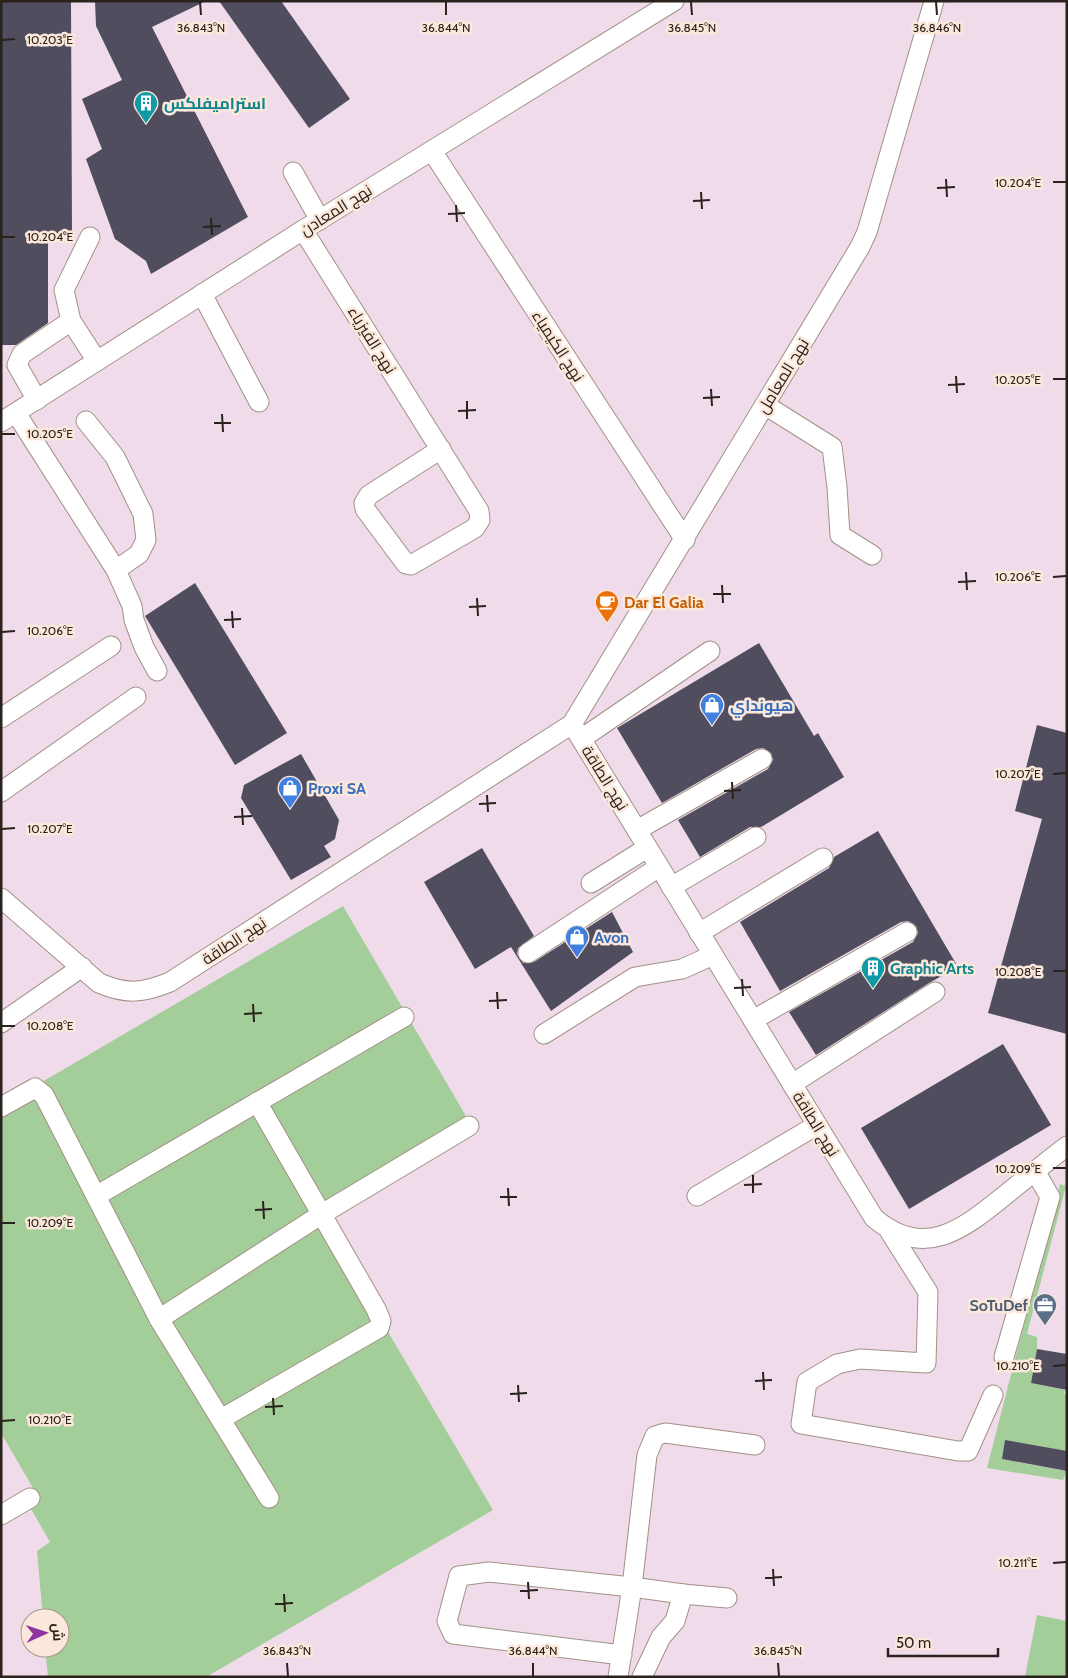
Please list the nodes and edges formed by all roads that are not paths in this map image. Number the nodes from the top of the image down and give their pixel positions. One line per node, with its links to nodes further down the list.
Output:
1 (674, 1): 3 (street, نهج المعادن)
2 (934, 1): 13 (street, نهج المعامل)
3 (432, 151): 5 (street, نهج المعادن); 17 (street, نهج الكيمياء)
4 (293, 172): 5 (street)
5 (320, 220): 6 (street, نهج المعادن)
6 (303, 230): 8 (street, نهج المعادن); 16 (street, نهج الفيزياء)
7 (90, 237): 9 (street)
8 (202, 294): 10 (street, نهج المعادن); 12 (street)
9 (71, 321): 10 (street); 11 (street)
10 (97, 361): 11 (street, نهج المعادن)
11 (37, 400): 14 (street, نهج المعادن)
12 (259, 402)
13 (765, 405): 17 (street, نهج المعامل); 18 (street)
14 (9, 417): 19 (street)
15 (86, 421): 19 (street)
16 (441, 449): 16 (street, نهج الفيزياء)
17 (685, 540): 25 (street, نهج المعامل)
18 (872, 555)
19 (116, 570): 22 (street)
20 (112, 646): 24 (street)
21 (710, 652): 25 (street)
22 (158, 671)
23 (136, 697): 27 (street)
24 (1, 718)
25 (576, 732): 28 (street, نهج الطاقة); 40 (street, نهج الطاقة)
26 (762, 759): 28 (street)
27 (1, 792)
28 (637, 830): 30 (street, نهج الطاقة)
29 (756, 837): 34 (street)
30 (648, 848): 32 (street, نهج الطاقة); 33 (street)
31 (823, 858): 36 (street)
32 (659, 867): 34 (street, نهج الطاقة); 38 (street)
33 (591, 883)
34 (671, 887): 36 (street, نهج الطاقة)
35 (1, 898): 40 (street, نهج الطاقة)
36 (699, 932): 39 (street, نهج الطاقة)
37 (907, 932): 43 (street)
38 (528, 952)
39 (713, 955): 43 (street, نهج الطاقة); 45 (street)
40 (82, 968): 44 (street)
41 (935, 992): 46 (street)
42 (404, 1017): 47 (street)
43 (753, 1020): 46 (street, نهج الطاقة)
44 (1, 1024)
45 (544, 1034)
46 (792, 1084): 49 (street, نهج الطاقة)
47 (257, 1102): 53 (street); 55 (street)
48 (1, 1107): 53 (street)
49 (817, 1125): 54 (street); 56 (street, نهج الطاقة)
50 (469, 1126): 55 (street)
51 (1067, 1146): 52 (street, نهج الطاقة)
52 (1035, 1171): 56 (street, نهج الطاقة); 58 (street)
53 (96, 1196): 57 (street)
54 (697, 1196)
55 (322, 1214): 57 (street); 60 (street)
56 (890, 1232): 59 (street)
57 (159, 1319): 60 (street)
58 (1004, 1357)
59 (992, 1395)
60 (221, 1419): 63 (street)
61 (755, 1445): 65 (street)
62 (30, 1498): 64 (street)
63 (269, 1498)
64 (1, 1515)
65 (632, 1587): 66 (street); 68 (street); 68 (street)
66 (683, 1594): 67 (street); 70 (street)
67 (727, 1598)
68 (622, 1655): 69 (street)
69 (618, 1677)
70 (642, 1677)

